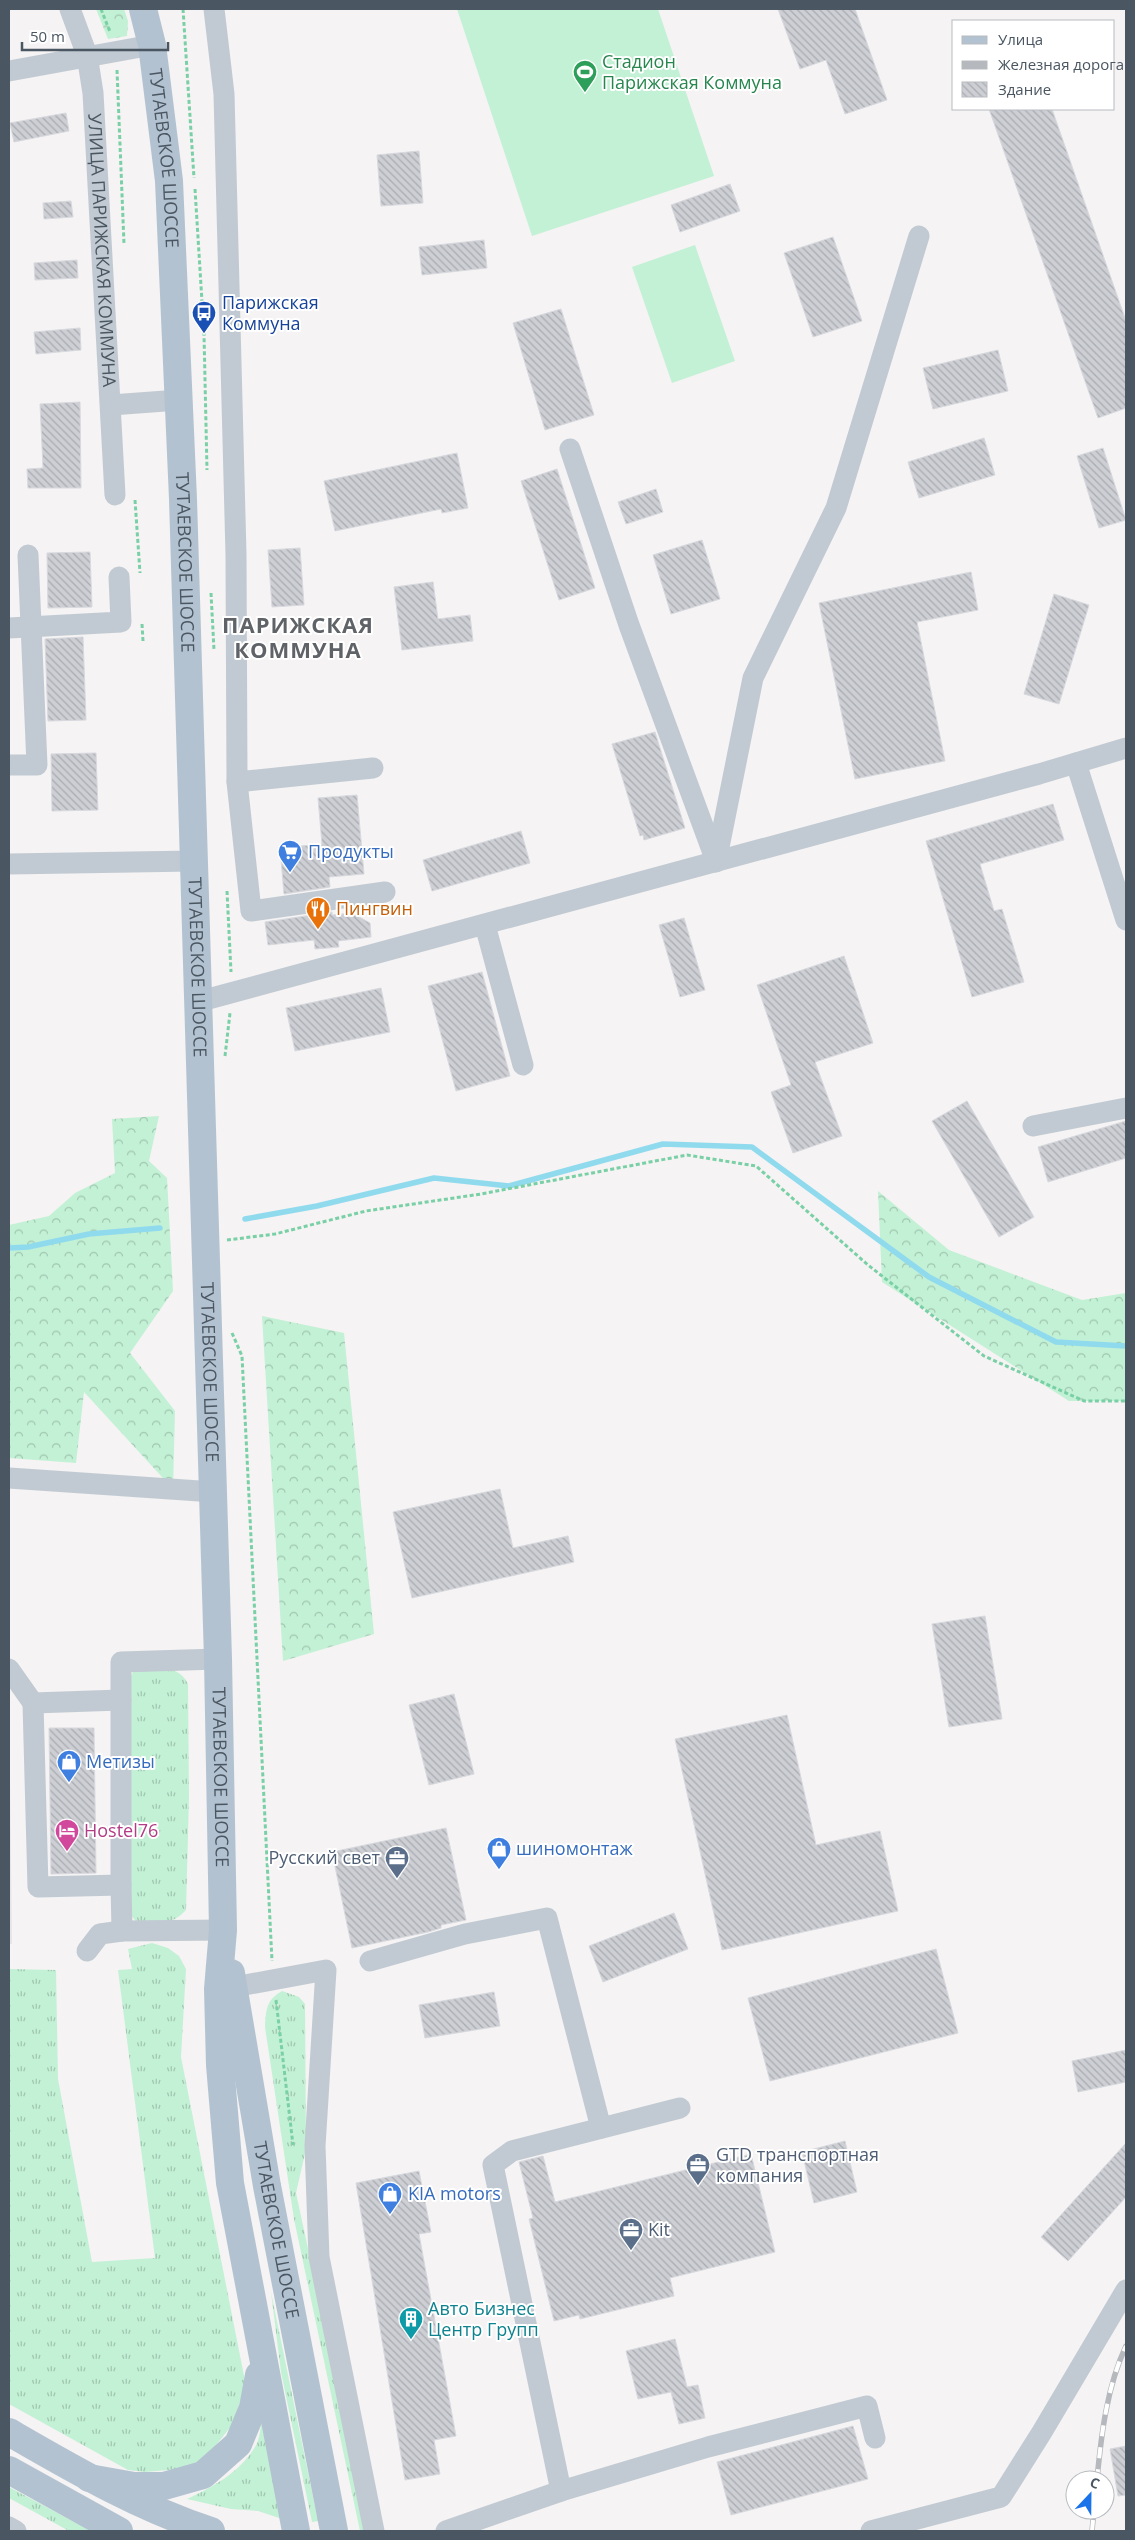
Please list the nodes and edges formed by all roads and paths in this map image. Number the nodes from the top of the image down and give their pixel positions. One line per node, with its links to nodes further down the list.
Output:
1 (70, 9): 8 (street, УЛИЦА ПАРИЖСКАЯ КОММУНА)
2 (101, 9): 7 (path)
3 (143, 9): 6 (main road, ТУТАЕВСКОЕ ШОССЕ)
4 (183, 9): 14 (path)
5 (214, 9): 26 (street)
6 (152, 45): 7 (street); 11 (main road, ТУТАЕВСКОЕ ШОССЕ)
7 (116, 50): 8 (street)
8 (87, 55): 9 (street); 12 (street, УЛИЦА ПАРИЖСКАЯ КОММУНА)
9 (9, 71)
10 (919, 236): 28 (street)
11 (179, 400): 12 (street); 27 (main road, ТУТАЕВСКОЕ ШОССЕ)
12 (111, 405): 15 (street, УЛИЦА ПАРИЖСКАЯ КОММУНА)
13 (570, 449): 28 (street)
14 (207, 479)
15 (115, 495)
16 (28, 555): 19 (street)
17 (119, 578): 19 (street)
18 (211, 588): 21 (path)
19 (30, 627): 20 (street); 24 (street)
20 (9, 628)
21 (214, 657)
22 (1126, 748): 23 (street)
23 (1076, 763): 28 (street); 32 (street)
24 (9, 765)
25 (373, 768): 26 (street)
26 (237, 782): 31 (street)
27 (194, 861): 29 (street); 35 (main road, ТУТАЕВСКОЕ ШОССЕ)
28 (716, 862): 33 (street)
29 (9, 864)
30 (226, 884): 34 (path)
31 (385, 892)
32 (1126, 920)
33 (485, 925): 34 (street); 37 (street)
34 (232, 992): 35 (street); 36 (path)
35 (197, 1002): 40 (main road, ТУТАЕВСКОЕ ШОССЕ)
36 (224, 1061)
37 (523, 1065)
38 (1126, 1108): 39 (street)
39 (1033, 1126)
40 (204, 1244): 42 (path); 44 (main road, ТУТАЕВСКОЕ ШОССЕ)
41 (231, 1331): 54 (path)
42 (1126, 1402)
43 (9, 1478): 44 (street)
44 (214, 1492): 45 (main road, ТУТАЕВСКОЕ ШОССЕ)
45 (218, 1659): 47 (street); 50 (main road, ТУТАЕВСКОЕ ШОССЕ)
46 (9, 1669): 48 (street)
47 (121, 1700): 48 (street); 49 (street)
48 (33, 1703): 49 (street)
49 (121, 1885): 51 (street)
50 (223, 1930): 51 (street); 55 (main road, ТУТАЕВСКОЕ ШОССЕ)
51 (122, 1931): 52 (street)
52 (86, 1951)
53 (370, 1961): 57 (street)
54 (273, 1980): 55 (street); 58 (path); 72 (street)
55 (226, 1988): 60 (main road, ТУТАЕВСКОЕ ШОССЕ); 71 (main road, ТУТАЕВСКОЕ ШОССЕ)
56 (680, 2108): 57 (street)
57 (601, 2128): 65 (street)
58 (294, 2152)
59 (1126, 2290): 74 (street)
60 (261, 2358): 64 (main road); 70 (main road, ТУТАЕВСКОЕ ШОССЕ)
61 (9, 2432): 64 (main road)
62 (875, 2438): 65 (street)
63 (9, 2470): 68 (main road)
64 (89, 2478): 69 (main road)
65 (561, 2491): 73 (street)
66 (9, 2527): 67 (street)
67 (16, 2531)
68 (119, 2531)
69 (211, 2531)
70 (296, 2531)
71 (334, 2531)
72 (374, 2531)
73 (446, 2531)
74 (871, 2531)

